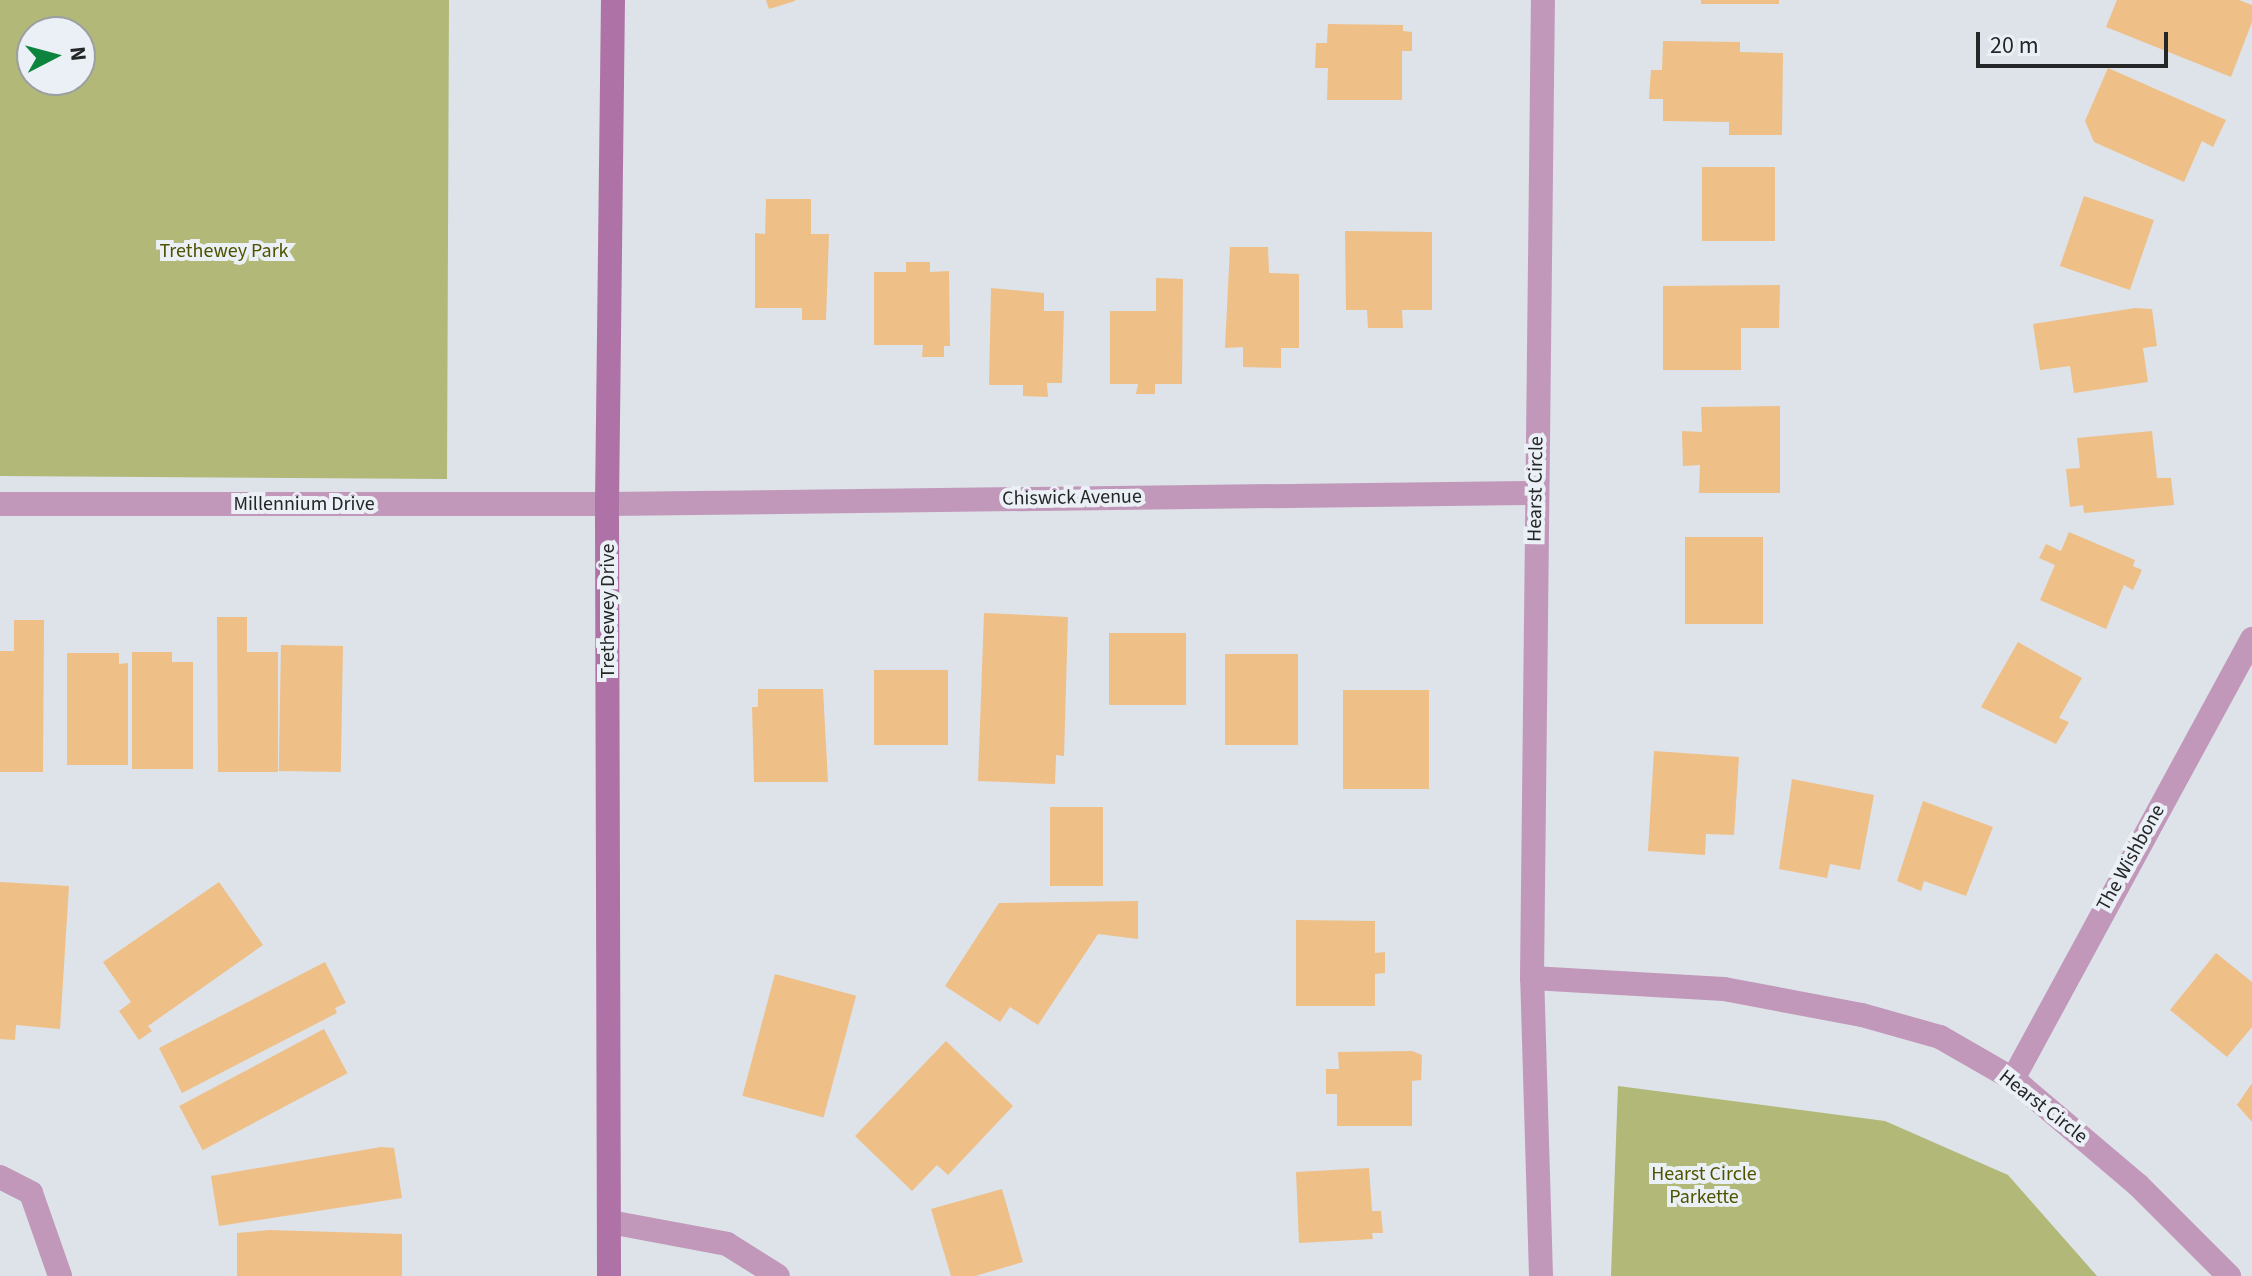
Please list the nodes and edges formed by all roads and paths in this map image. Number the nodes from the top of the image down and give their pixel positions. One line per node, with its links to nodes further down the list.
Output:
1 (613, 0): 5 (main road, Trethewey Drive)
2 (1543, 0): 3 (street, Hearst Circle)
3 (1536, 493): 5 (street, Chiswick Avenue); 7 (street, Hearst Circle)
4 (0, 504): 5 (street, Millennium Drive)
5 (607, 504): 10 (main road, Trethewey Drive)
6 (2252, 639): 8 (street, The Wishbone)
7 (1532, 978): 8 (street, Hearst Circle); 14 (street, Hearst Circle)
8 (2013, 1079): 15 (street, Hearst Circle)
9 (0, 1177): 11 (street)
10 (610, 1222): 12 (main road, Trethewey Drive); 13 (street)
11 (60, 1276)
12 (609, 1276)
13 (778, 1276)
14 (1541, 1276)
15 (2229, 1276)

